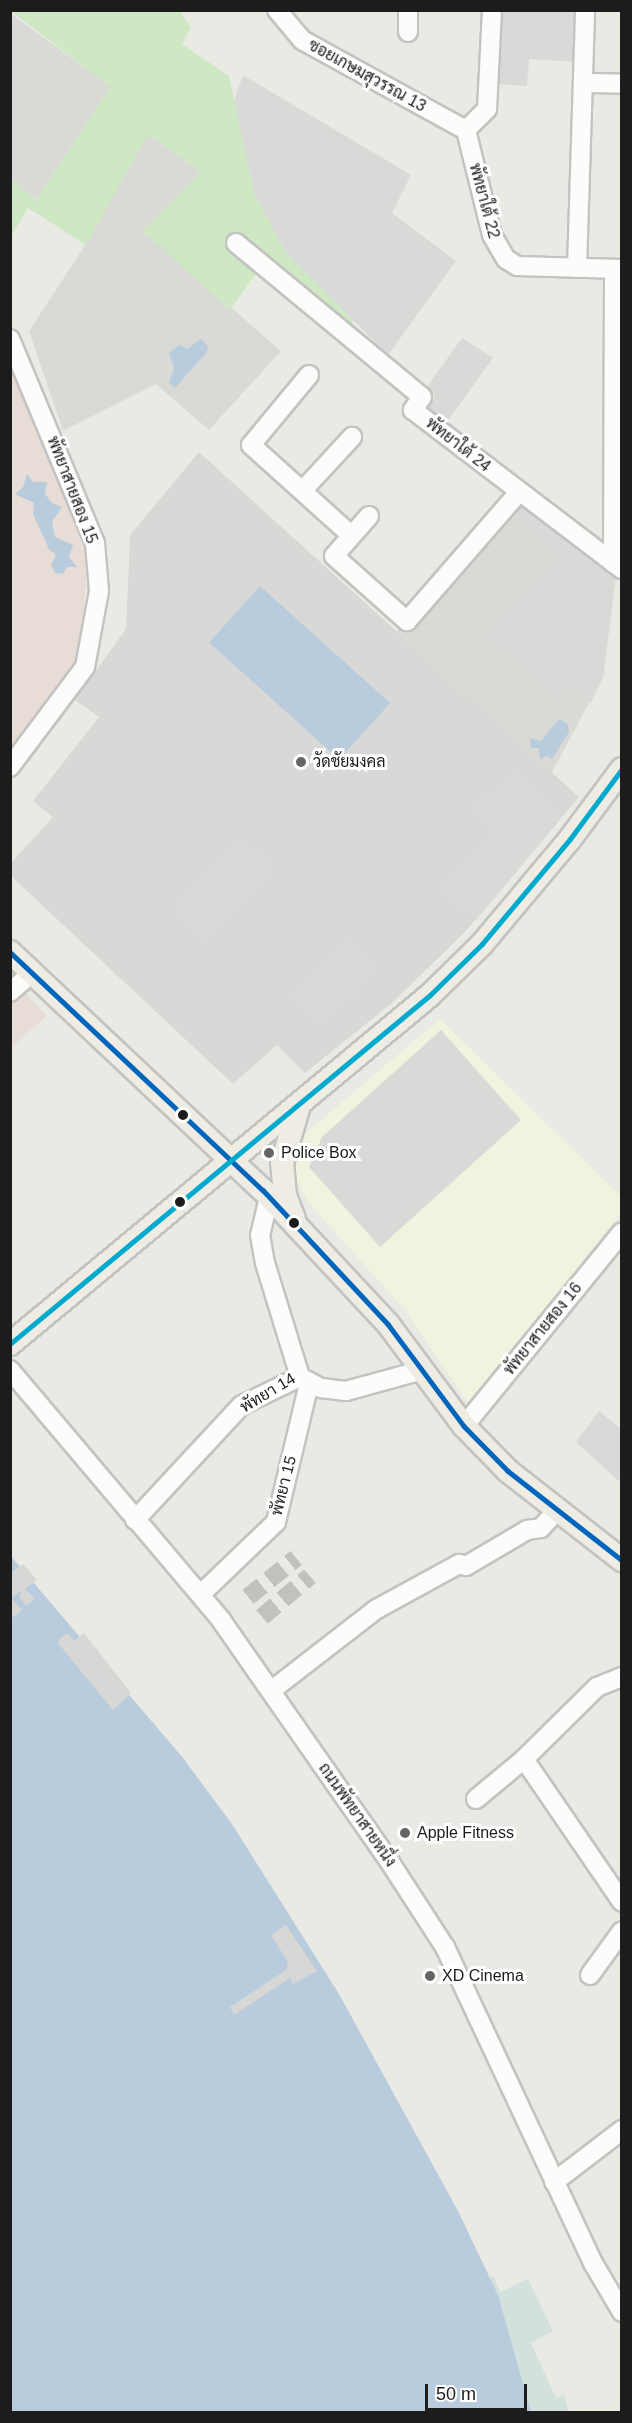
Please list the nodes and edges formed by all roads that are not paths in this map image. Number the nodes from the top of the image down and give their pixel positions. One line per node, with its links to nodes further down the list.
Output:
1 (277, 10): 8 (street, ซอยเกษมสุวรรณ 13)
2 (408, 10): 5 (street)
3 (492, 10): 8 (street)
4 (585, 10): 6 (street)
5 (408, 32)
6 (583, 83): 7 (street); 10 (street)
7 (621, 84)
8 (466, 130): 10 (street, พัทยาใต้ 22)
9 (236, 243): 16 (street, พัทยาใต้ 24)
10 (577, 268): 11 (street, พัทยาใต้ 22)
11 (618, 269): 19 (street)
12 (10, 339): 20 (street, พัทยาสายสอง 15)
13 (309, 375): 15 (street)
14 (352, 437): 15 (street)
15 (304, 489): 18 (street)
16 (519, 492): 18 (street); 19 (street, พัทยาใต้ 24)
17 (369, 516): 18 (street)
18 (351, 535)
19 (617, 566)
20 (10, 767)
21 (621, 769): 25 (main road)
22 (10, 952): 23 (main road)
23 (31, 974): 24 (street); 26 (main road)
24 (10, 992)
25 (299, 1105): 26 (main road); 28 (main road)
26 (232, 1162): 27 (main road); 30 (main road)
27 (269, 1197): 28 (main road); 33 (street, พัทยา 14)
28 (297, 1226): 31 (main road)
29 (621, 1232): 34 (street, พัทยาสายสอง 16)
30 (10, 1344)
31 (423, 1370): 33 (street); 34 (main road)
32 (10, 1371): 36 (street, ถนนพัทยาสายหนึ่ง)
33 (304, 1380): 36 (street, พัทยา 14); 38 (street, พัทยา 15)
34 (464, 1426): 35 (main road)
35 (557, 1510): 37 (main road); 40 (street)
36 (135, 1520): 38 (street, ถนนพัทยาสายหนึ่ง)
37 (621, 1560)
38 (201, 1594): 40 (street, ถนนพัทยาสายหนึ่ง)
39 (621, 1677): 41 (street)
40 (272, 1690): 47 (street, ถนนพัทยาสายหนึ่ง)
41 (524, 1760): 42 (street); 43 (street)
42 (477, 1799)
43 (621, 1902)
44 (621, 1930): 45 (street)
45 (590, 1975)
46 (621, 2130): 47 (street)
47 (554, 2182): 48 (street, ถนนพัทยาสายหนึ่ง)
48 (621, 2312)

